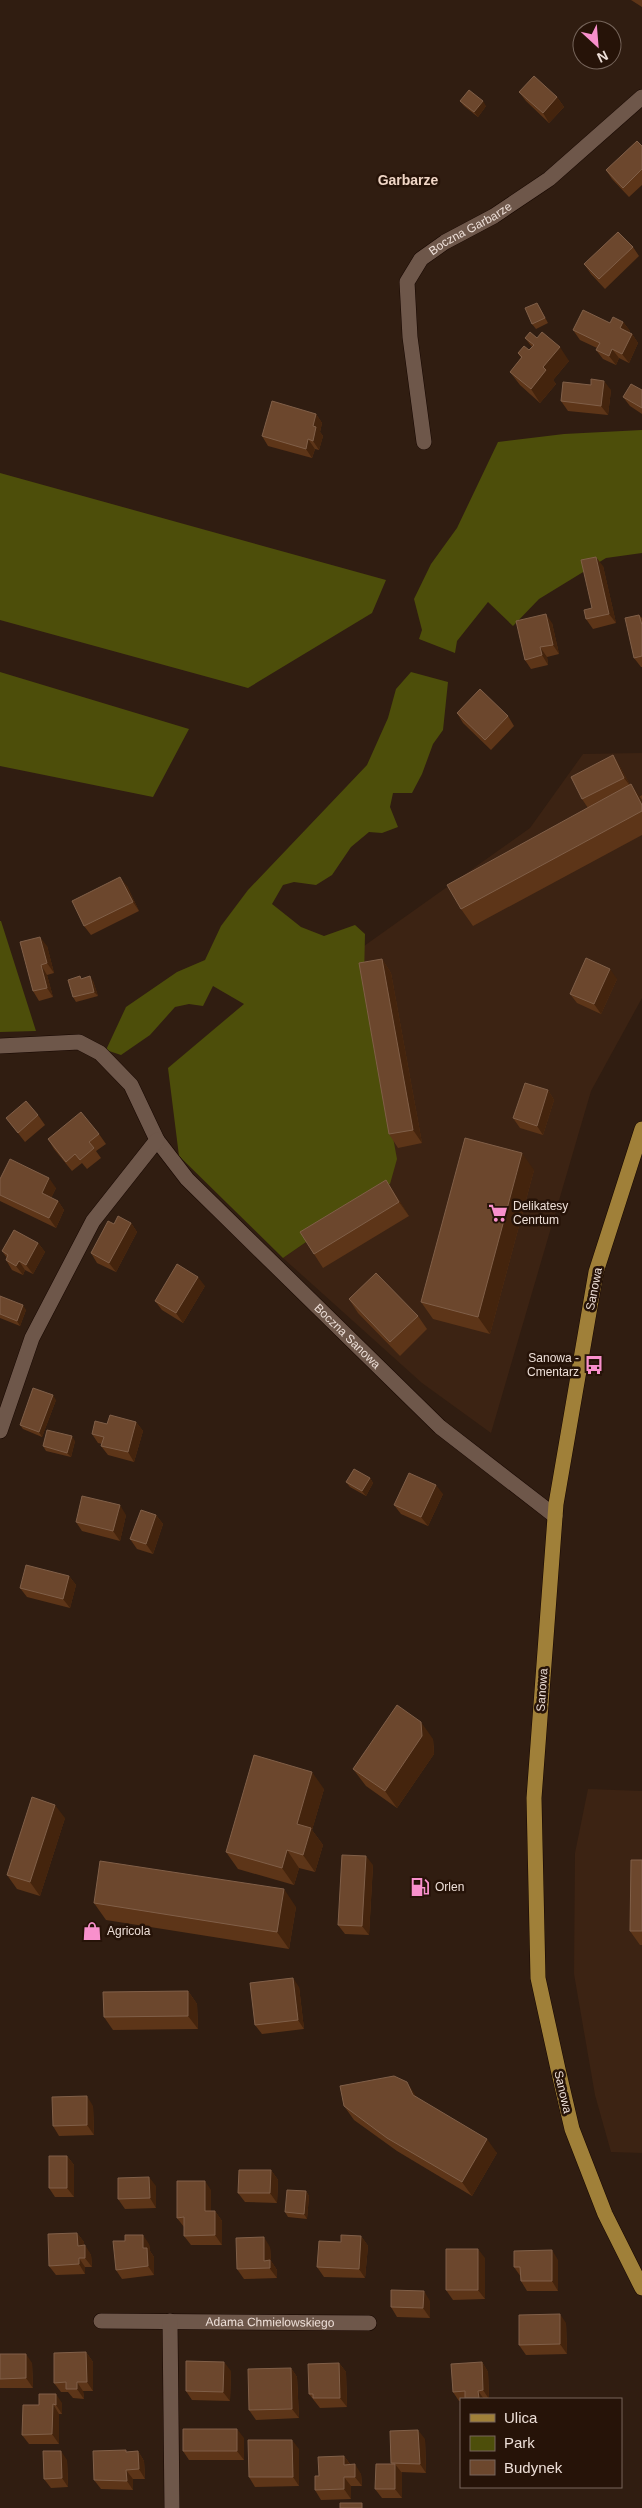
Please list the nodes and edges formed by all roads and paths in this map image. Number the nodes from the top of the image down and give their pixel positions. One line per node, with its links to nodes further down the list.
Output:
1 (642, 97): 2 (street, Boczna Garbarze)
2 (424, 442)
3 (0, 1046): 5 (street, Boczna Sanowa)
4 (642, 1129): 7 (main road, Sanowa)
5 (156, 1140): 6 (street); 7 (street, Boczna Sanowa)
6 (0, 1431)
7 (555, 1516): 8 (main road, Sanowa)
8 (642, 2288)
9 (101, 2320): 10 (street, Adama Chmielowskiego)
10 (170, 2321): 11 (street, Adama Chmielowskiego); 12 (street)
11 (369, 2323)
12 (172, 2508)

